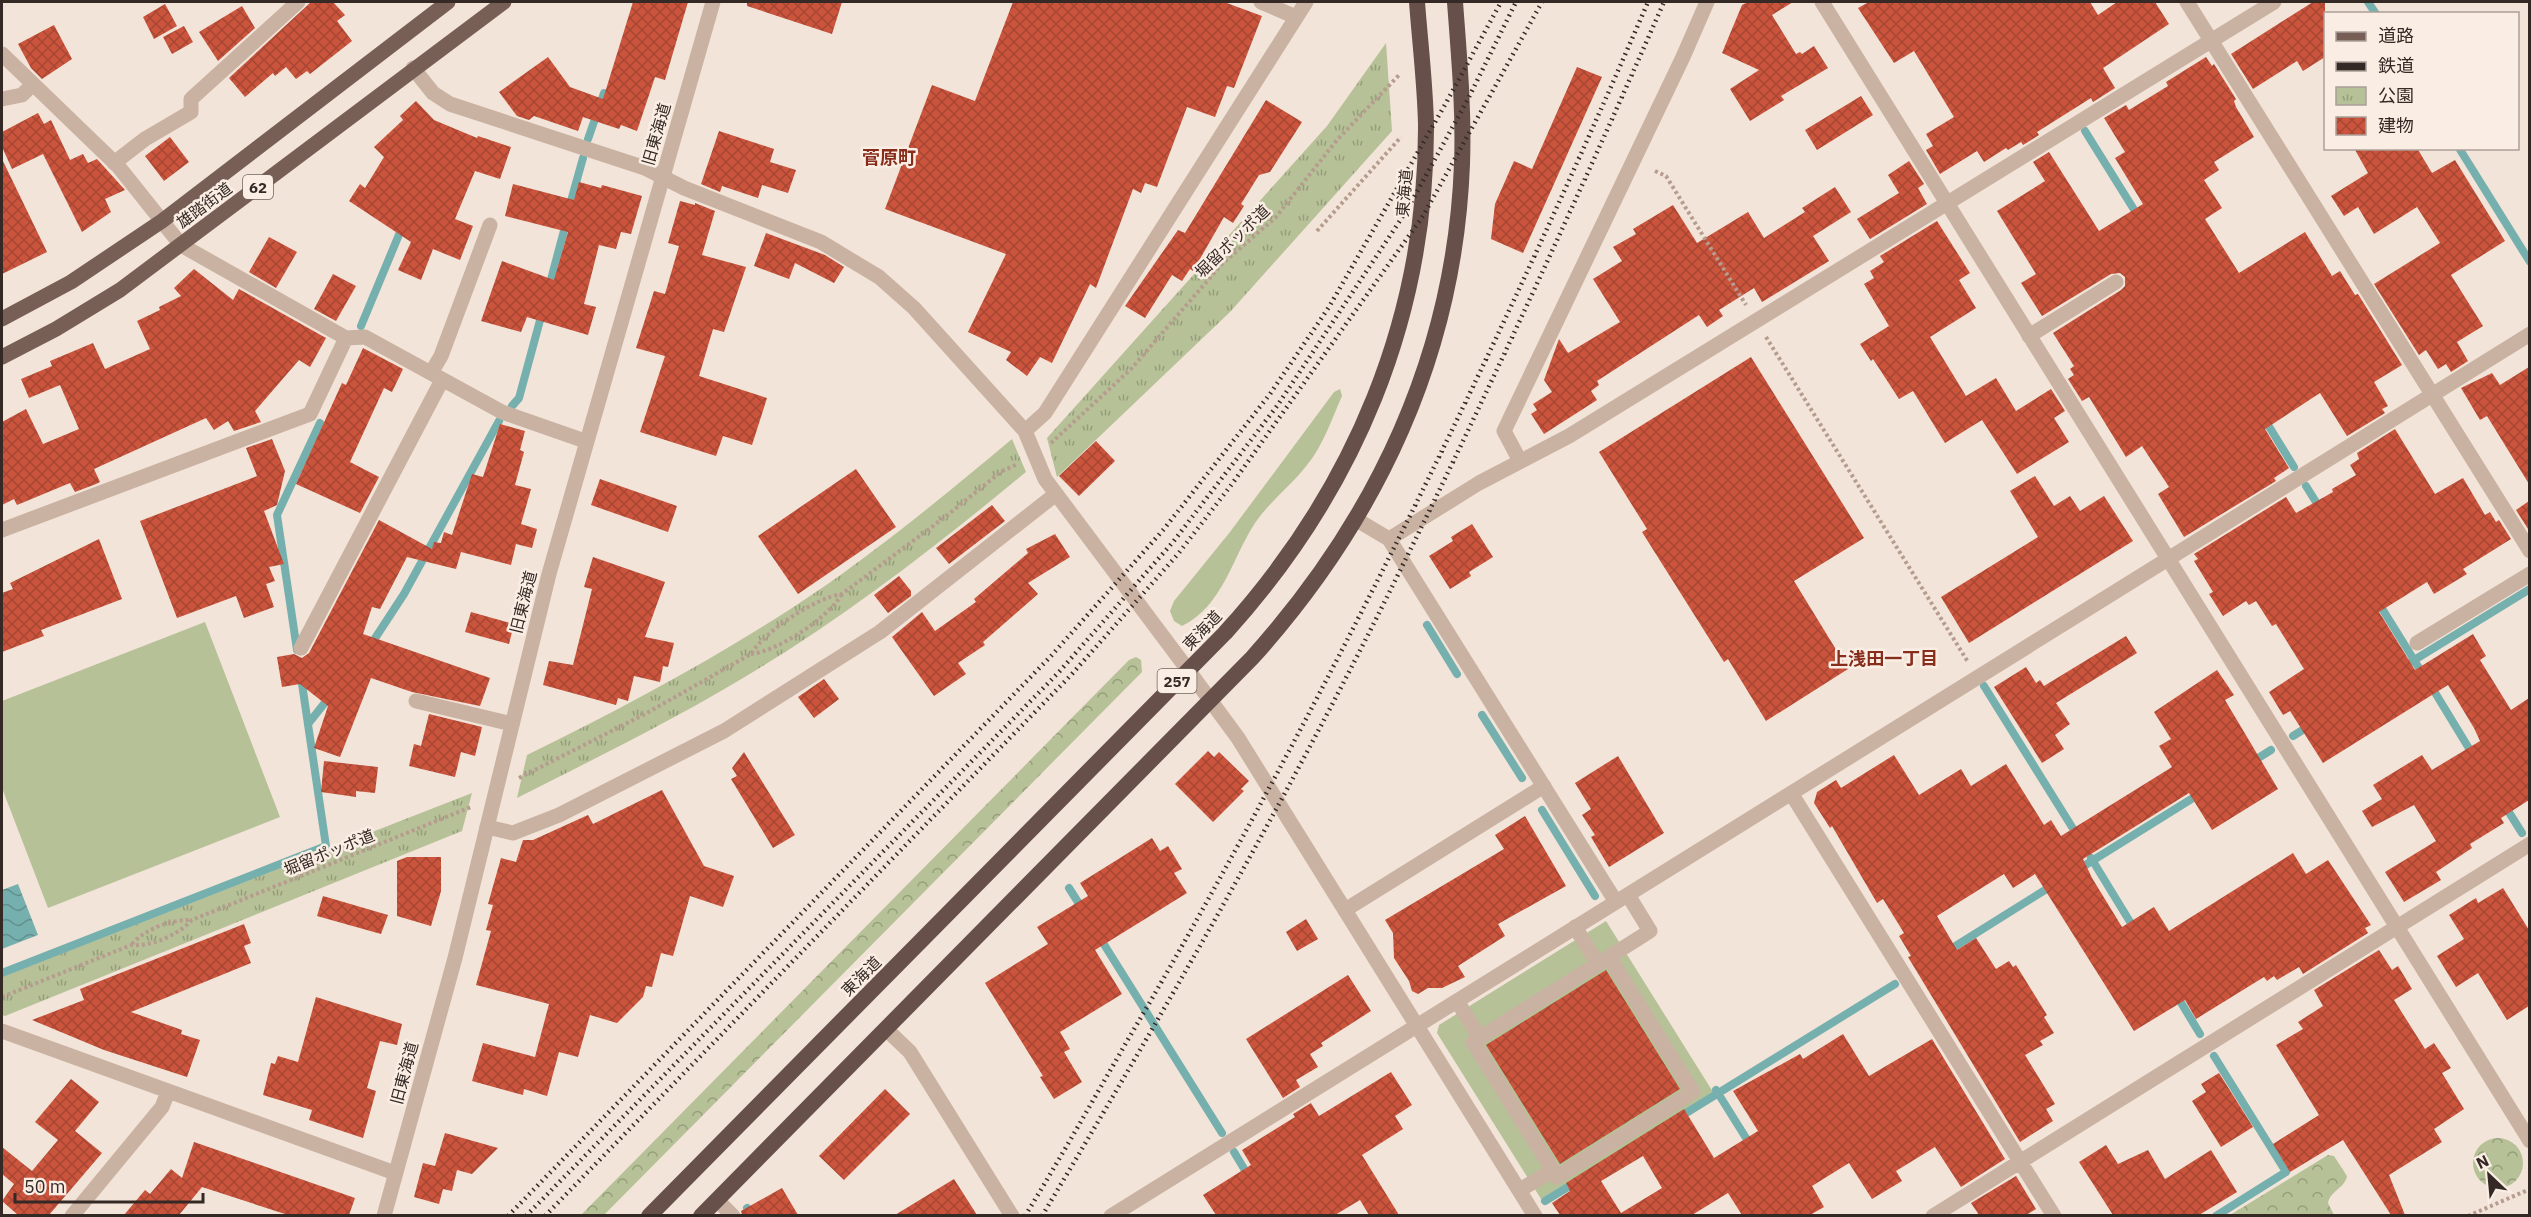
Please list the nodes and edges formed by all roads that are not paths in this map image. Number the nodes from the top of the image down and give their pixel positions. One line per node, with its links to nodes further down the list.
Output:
1 (298, 2): 19 (street)
2 (448, 2): 22 (main road, 雄踏街道 / 62)
3 (504, 2): 16 (main road, 雄踏街道 / 62)
4 (713, 2): 20 (street, 旧東海道)
5 (1261, 2): 13 (street)
6 (1306, 2): 13 (street)
7 (1417, 2): 45 (highway, 東海道 / 257)
8 (1455, 2): 37 (highway, 257)
9 (1707, 2): 35 (street)
10 (1822, 2): 21 (street)
11 (2187, 2): 14 (street)
12 (2274, 2): 14 (street)
13 (1296, 17): 33 (street)
14 (2211, 41): 21 (street); 32 (street)
15 (2, 54): 17 (street)
16 (412, 68): 20 (street); 24 (main road, 雄踏街道 / 62)
17 (32, 86): 18 (street); 19 (street)
18 (2, 99)
19 (114, 163): 22 (street)
20 (662, 177): 33 (street); 34 (street, 旧東海道)
21 (1947, 203): 28 (street); 35 (street)
22 (162, 221): 24 (street); 26 (main road, 雄踏街道 / 62)
23 (490, 225): 31 (street)
24 (181, 245): 29 (street); 30 (main road, 雄踏街道 / 62)
25 (2116, 282): 28 (street)
26 (2, 319)
27 (2529, 334): 32 (street)
28 (2029, 336): 41 (street)
29 (346, 338): 31 (street); 38 (street)
30 (2, 357)
31 (437, 376): 34 (street); 44 (street)
32 (2432, 395): 40 (street); 41 (street)
33 (1025, 431): 36 (street)
34 (585, 441): 48 (street, 旧東海道)
35 (1520, 461): 39 (street)
36 (1056, 494): 45 (street); 51 (street)
37 (1357, 520): 39 (street); 46 (highway, 257)
38 (2, 530)
39 (1389, 539): 49 (street)
40 (2529, 551)
41 (2168, 559): 50 (street); 56 (street)
42 (2529, 574): 43 (street)
43 (2417, 643)
44 (301, 648)
45 (1188, 670): 46 (street); 72 (highway, 東海道 / 257)
46 (1210, 700): 54 (street); 60 (highway, 257)
47 (416, 701): 48 (street)
48 (512, 724): 51 (street, 旧東海道)
49 (1544, 786): 53 (street); 54 (street)
50 (1791, 793): 53 (street); 65 (street)
51 (487, 826): 67 (street, 旧東海道)
52 (2529, 844): 56 (street)
53 (1622, 898): 55 (street); 57 (street)
54 (1345, 910): 59 (street)
55 (1575, 927): 57 (street); 58 (street)
56 (2397, 927): 64 (street); 65 (street)
57 (1603, 961): 62 (street); 66 (street)
58 (1457, 1001): 59 (street); 62 (street)
59 (1417, 1026): 68 (street); 76 (street)
60 (886, 1029): 69 (highway, 257); 75 (street)
61 (2, 1031): 63 (street)
62 (1480, 1038): 66 (street)
63 (168, 1092): 67 (street); 70 (street)
64 (2529, 1141)
65 (2020, 1161): 78 (street); 79 (street)
66 (1553, 1170): 68 (street)
67 (395, 1173): 71 (street, 旧東海道)
68 (1520, 1191): 77 (street)
69 (717, 1200): 73 (highway, 257); 74 (street)
70 (72, 1215)
71 (384, 1215)
72 (649, 1215)
73 (701, 1215)
74 (733, 1215)
75 (1012, 1215)
76 (1111, 1215)
77 (1535, 1215)
78 (1933, 1215)
79 (2054, 1215)

